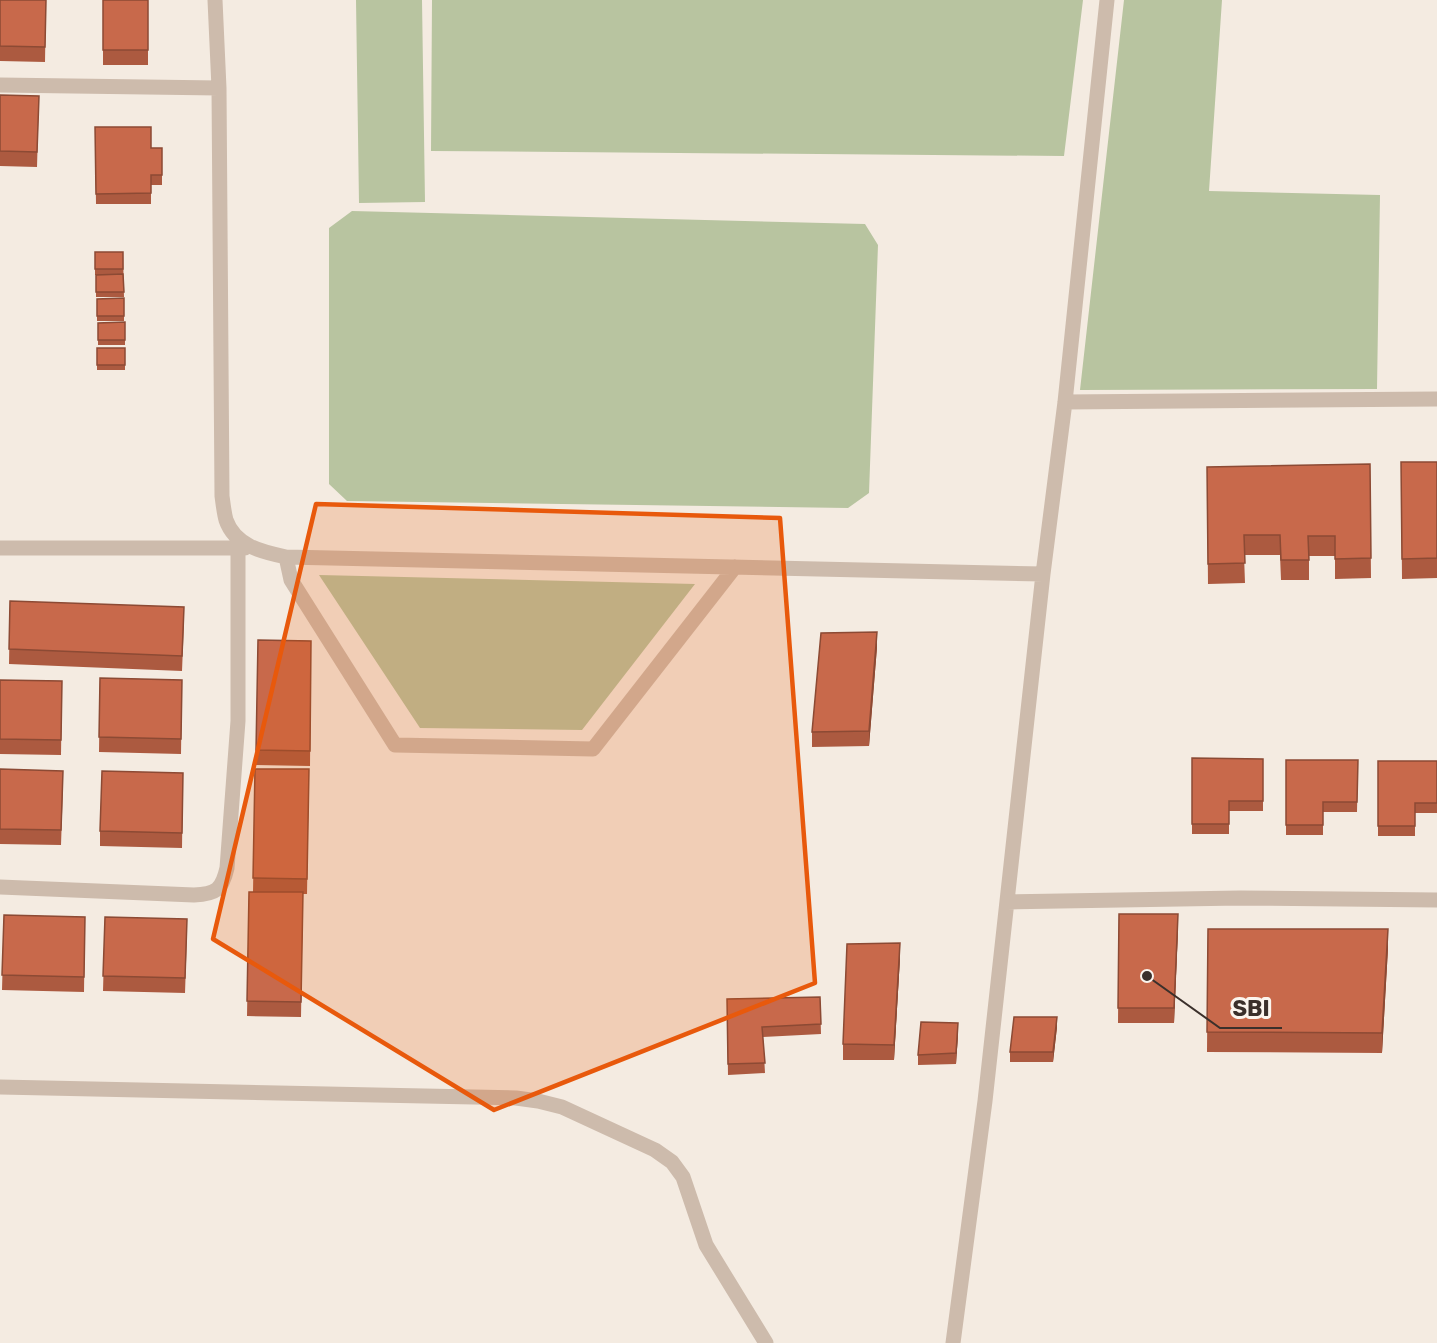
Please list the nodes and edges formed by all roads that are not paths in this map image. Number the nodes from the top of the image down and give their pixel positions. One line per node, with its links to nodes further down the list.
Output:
1 (215, 0): 4 (street)
2 (1107, 0): 6 (street)
3 (0, 85): 4 (street)
4 (219, 88): 8 (street)
5 (1437, 399): 6 (street)
6 (1065, 402): 11 (street)
7 (0, 548): 8 (street)
8 (244, 548): 9 (street); 12 (street)
9 (286, 557): 10 (street); 10 (street)
10 (735, 567): 11 (street)
11 (1042, 574): 14 (street)
12 (0, 887)
13 (1437, 900): 14 (street)
14 (1007, 902): 17 (street)
15 (0, 1086): 16 (street)
16 (766, 1343)
17 (953, 1343)

